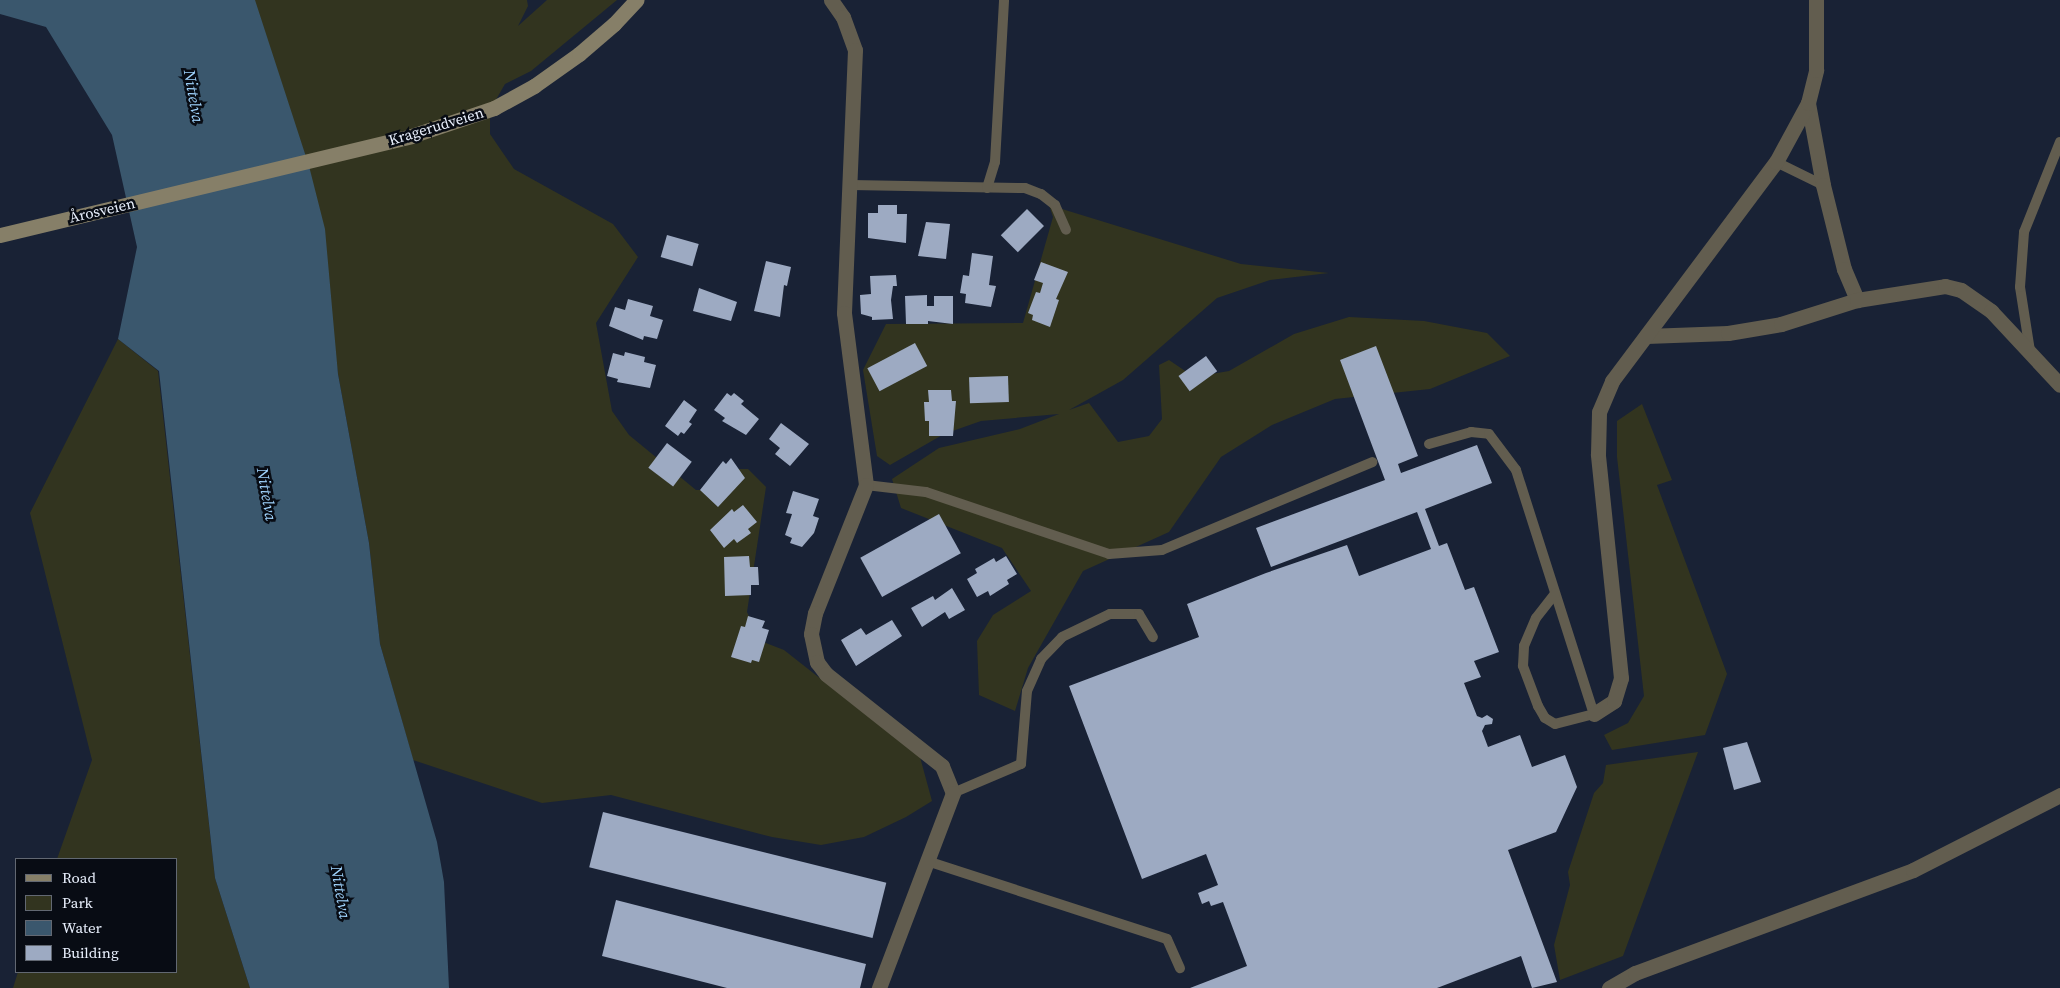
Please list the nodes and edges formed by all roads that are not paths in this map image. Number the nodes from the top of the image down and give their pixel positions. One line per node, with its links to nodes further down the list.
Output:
1 (636, 0): 10 (main road, Kragerudveien)
2 (831, 0): 8 (street)
3 (1004, 0): 11 (lane)
4 (1816, 0): 5 (street)
5 (1808, 103): 7 (street); 9 (street)
6 (2060, 142): 16 (lane)
7 (1776, 162): 9 (lane); 15 (street)
8 (851, 185): 11 (lane); 20 (street)
9 (1823, 185): 14 (street)
10 (203, 186): 13 (main road, Årosveien)
11 (987, 188): 12 (lane)
12 (1066, 230)
13 (0, 235)
14 (1856, 300): 15 (street); 16 (street)
15 (1646, 336): 23 (street)
16 (2030, 351): 17 (street)
17 (2060, 385)
18 (1429, 444): 21 (lane)
19 (1372, 462): 20 (lane)
20 (866, 485): 24 (street)
21 (1555, 594): 23 (lane); 23 (lane)
22 (1153, 637): 24 (lane)
23 (1594, 714)
24 (953, 793): 26 (street)
25 (2060, 795): 29 (street)
26 (927, 861): 27 (lane); 28 (street)
27 (1180, 968)
28 (879, 988)
29 (1609, 988)

